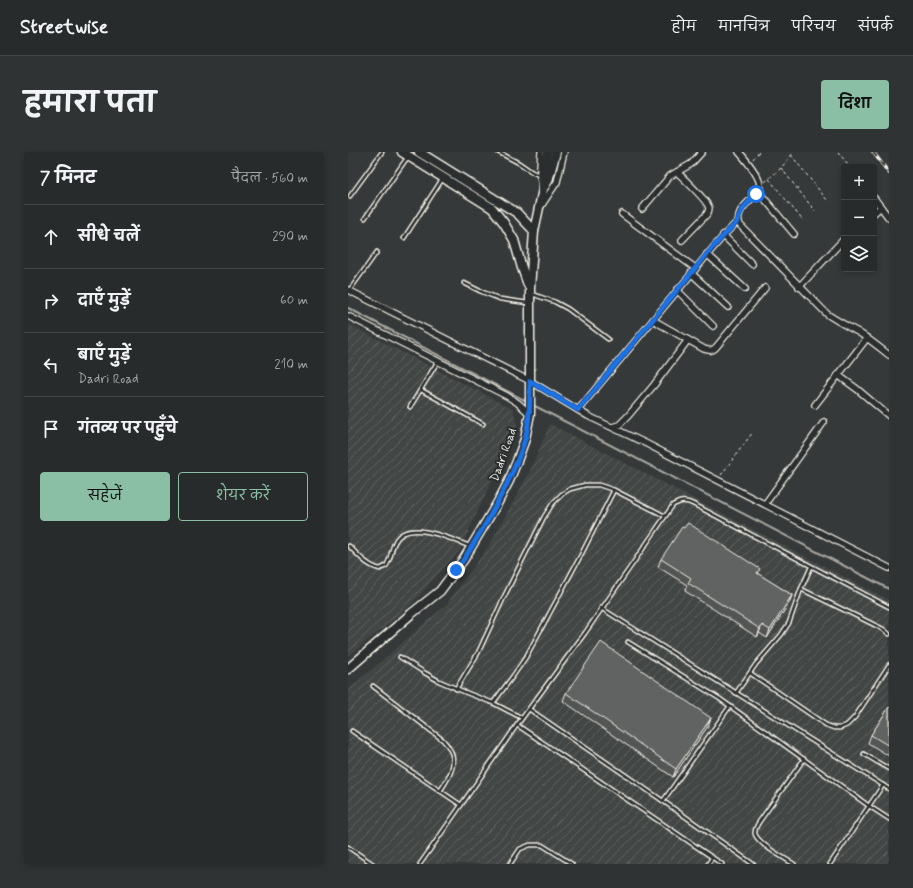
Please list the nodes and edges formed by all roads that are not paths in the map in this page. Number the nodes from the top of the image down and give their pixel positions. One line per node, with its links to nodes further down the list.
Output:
1 (382, 152): 16 (lane)
2 (418, 152): 27 (main road)
3 (498, 152): 12 (lane)
4 (541, 152): 12 (street)
5 (548, 152): 15 (main road, Dadri Road)
6 (556, 152): 15 (main road, Dadri Road)
7 (564, 152): 20 (street)
8 (702, 152): 11 (street)
9 (739, 152): 14 (street)
10 (405, 154): 13 (main road); 24 (lane)
11 (677, 172): 21 (street); 31 (street)
12 (540, 175): 17 (street)
13 (443, 178): 30 (lane); 43 (main road)
14 (759, 188): 26 (street); 28 (street)
15 (543, 189): 17 (main road, Dadri Road)
16 (350, 196)
17 (541, 198): 20 (main road, Dadri Road)
18 (876, 200): 19 (street)
19 (881, 207): 22 (street); 25 (street)
20 (539, 209): 27 (main road, Dadri Road)
21 (642, 209)
22 (877, 210)
23 (622, 214): 36 (street)
24 (365, 218)
25 (889, 218)
26 (738, 221): 29 (street); 38 (street)
27 (534, 231): 43 (main road, Dadri Road)
28 (794, 234)
29 (723, 235): 34 (street); 35 (street)
30 (404, 238)
31 (682, 240)
32 (841, 242): 38 (street)
33 (377, 252): 42 (lane)
34 (707, 254): 36 (street); 40 (street)
35 (752, 264)
36 (693, 271): 41 (street); 45 (street)
37 (464, 282): 44 (lane)
38 (800, 287): 49 (street)
39 (765, 288): 51 (street)
40 (745, 289)
41 (677, 290): 47 (street); 48 (street)
42 (348, 291): 55 (street)
43 (530, 291): 44 (main road, Dadri Road); 50 (lane)
44 (530, 304): 55 (main road, Dadri Road)
45 (728, 307)
46 (348, 316): 53 (street)
47 (652, 320): 51 (street); 60 (street)
48 (713, 326)
49 (867, 338): 52 (street); 54 (street)
50 (608, 340)
51 (688, 340): 64 (street)
52 (889, 355)
53 (438, 361): 56 (lane); 59 (street)
54 (838, 375): 57 (street); 61 (street)
55 (530, 383): 59 (main road, Dadri Road); 60 (street)
56 (421, 390): 58 (lane); 63 (lane)
57 (815, 405)
58 (410, 407)
59 (530, 409): 69 (main road, Dadri Road)
60 (578, 410): 64 (street)
61 (889, 416)
62 (824, 422): 66 (street)
63 (483, 424)
64 (612, 427): 66 (street)
65 (614, 490): 67 (lane); 82 (lane); 84 (lane)
66 (765, 504): 71 (street)
67 (665, 516): 70 (lane); 74 (lane)
68 (349, 546): 69 (lane)
69 (472, 547): 79 (main road, Dadri Road)
70 (811, 567): 72 (lane); 73 (lane)
71 (889, 568)
72 (801, 589): 75 (lane); 80 (lane)
73 (889, 607)
74 (601, 608): 83 (lane); 86 (lane)
75 (889, 634)
76 (628, 642): 85 (lane)
77 (400, 657): 82 (lane)
78 (889, 665): 80 (lane)
79 (348, 669)
80 (750, 673): 83 (lane)
81 (373, 686): 95 (lane)
82 (456, 689): 84 (lane)
83 (736, 693): 93 (lane)
84 (493, 703): 87 (lane)
85 (730, 706): 91 (lane); 96 (lane)
86 (529, 709): 87 (lane); 96 (lane)
87 (522, 718): 88 (lane)
88 (517, 725): 97 (lane); 101 (lane)
89 (352, 731): 95 (lane)
90 (864, 754): 92 (lane)
91 (804, 759): 98 (lane); 109 (lane)
92 (889, 769)
93 (883, 785): 94 (lane); 98 (lane)
94 (889, 789)
95 (440, 791): 97 (lane)
96 (663, 801): 108 (lane)
97 (461, 805): 103 (lane)
98 (869, 806): 99 (lane); 110 (lane)
99 (889, 819)
100 (348, 847): 102 (lane)
101 (712, 858): 106 (lane); 107 (lane)
102 (373, 864)
103 (420, 864)
104 (510, 864): 105 (lane)
105 (572, 864)
106 (708, 864)
107 (722, 864)
108 (752, 864)
109 (794, 864)
110 (830, 864)

